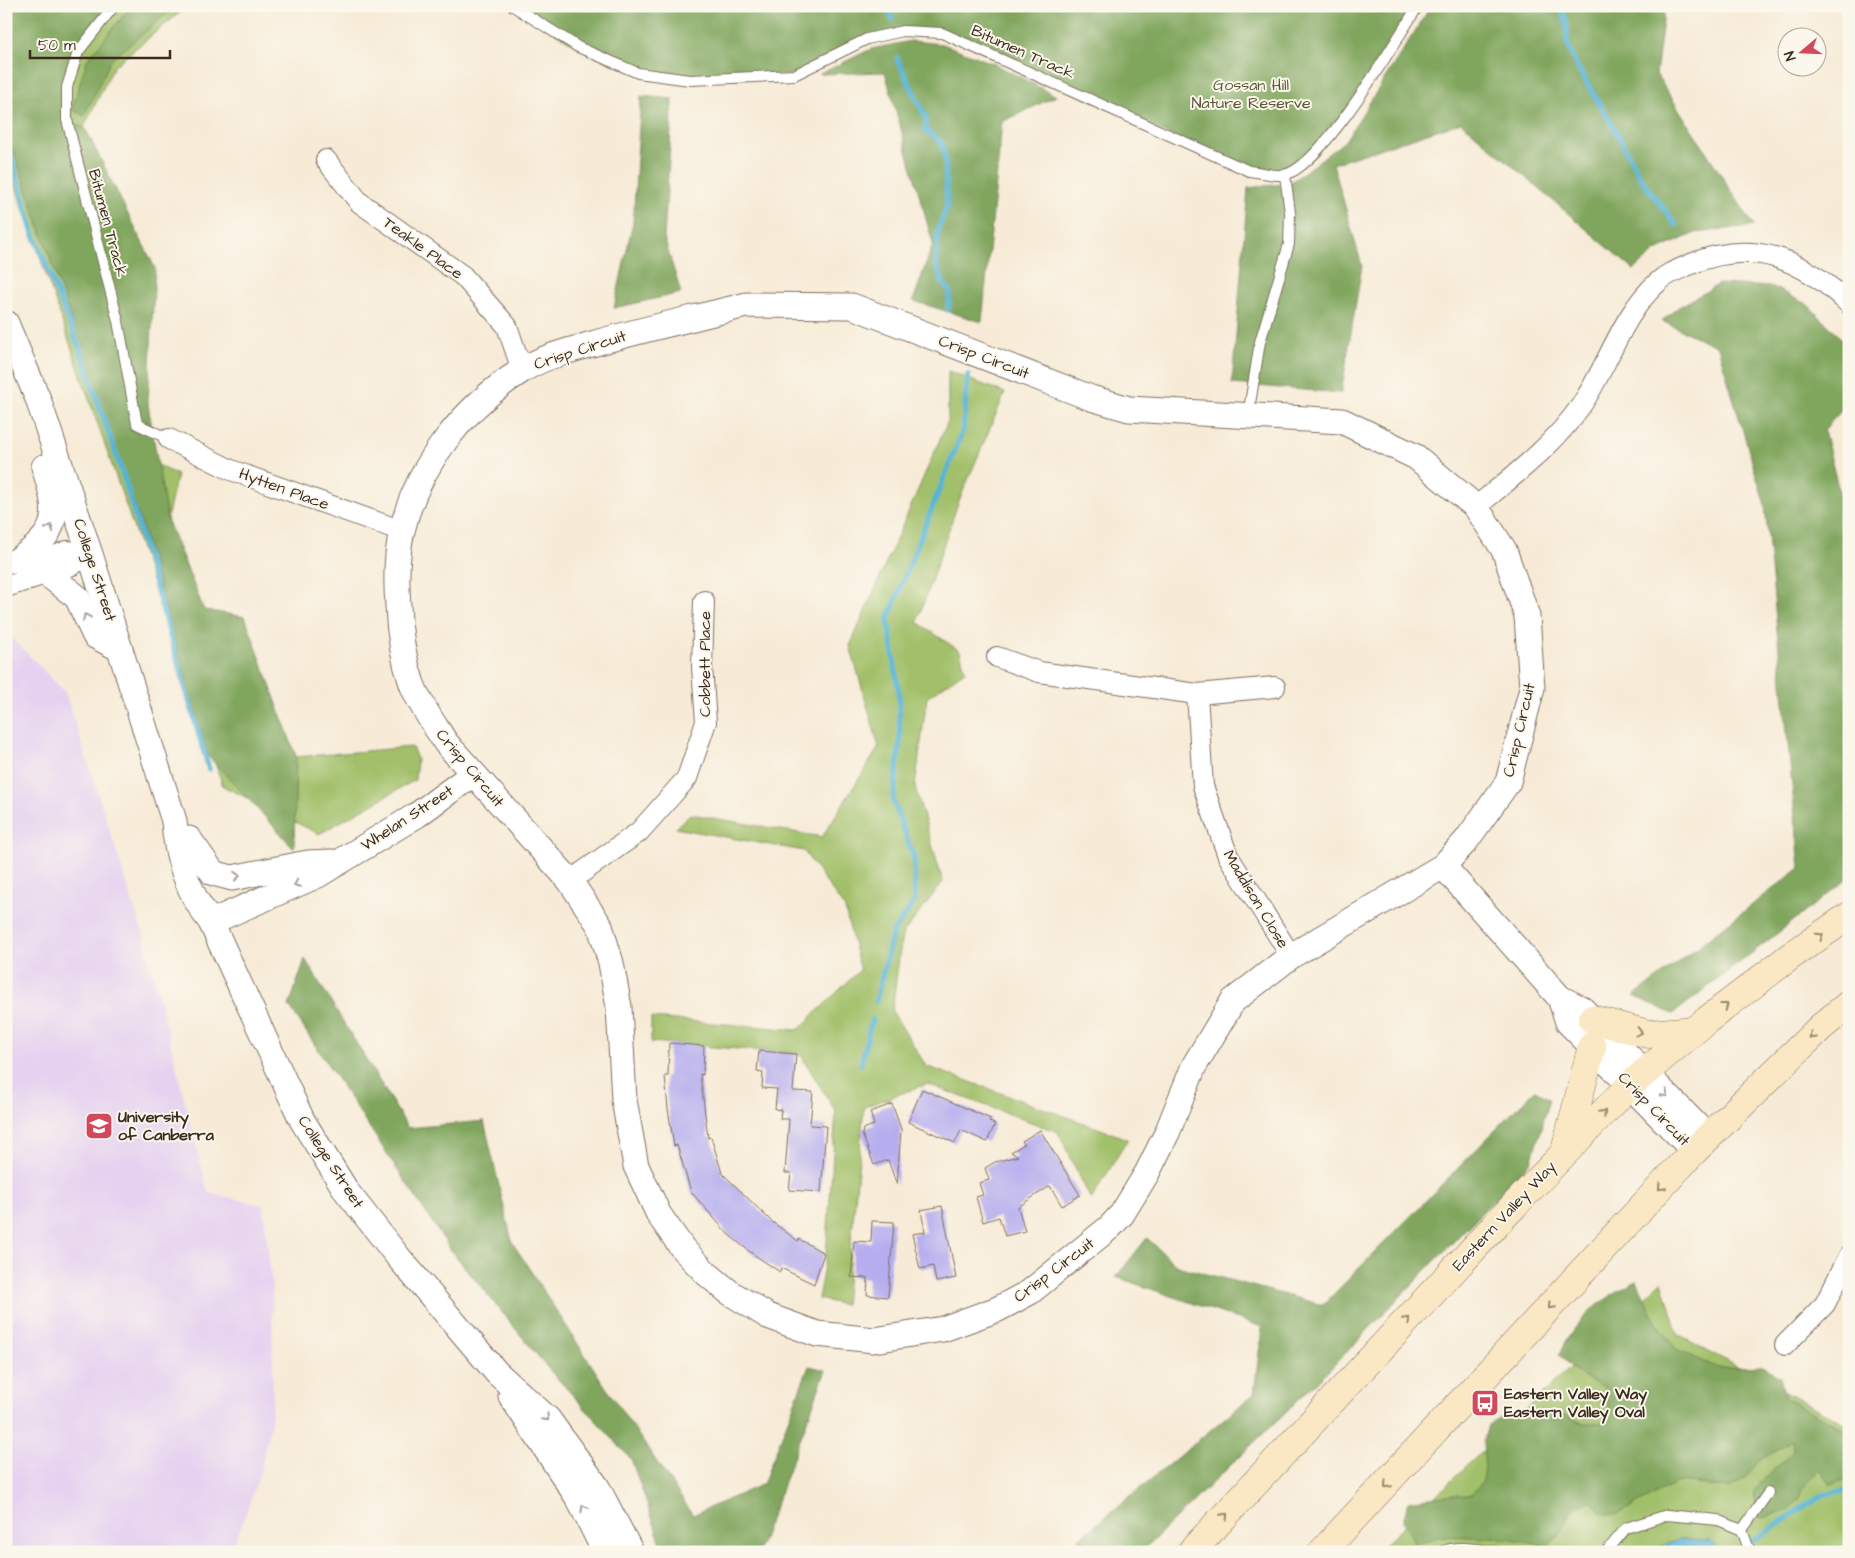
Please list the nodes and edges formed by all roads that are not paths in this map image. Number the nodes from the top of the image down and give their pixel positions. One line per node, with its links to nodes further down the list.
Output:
1 (114, 6): 11 (lane, Bitumen Track)
2 (513, 6): 5 (lane, Bitumen Track)
3 (1418, 6): 5 (lane)
4 (326, 160): 8 (street, Teakle Place)
5 (1285, 175): 10 (lane)
6 (1849, 304): 12 (street)
7 (6, 323): 9 (street, College Street)
8 (522, 370): 10 (street, Crisp Circuit); 13 (street, Crisp Circuit)
9 (38, 399): 14 (street, College Street); 15 (street, one-way to 9)
10 (1248, 417): 12 (street, Crisp Circuit)
11 (169, 439): 13 (street, Hytten Place)
12 (1476, 507): 26 (street, Crisp Circuit)
13 (402, 531): 23 (street, Crisp Circuit)
14 (90, 554): 15 (street); 16 (street); 19 (street, College Street)
15 (11, 562)
16 (46, 574): 17 (street); 19 (street, one-way to 16)
17 (6, 587)
18 (704, 601): 27 (street, Cobbett Place)
19 (120, 649): 24 (street, College Street)
20 (998, 657): 22 (street)
21 (1275, 688): 22 (street)
22 (1197, 694): 30 (street, Maddison Close)
23 (473, 774): 25 (street, Whelan Street); 27 (street, Crisp Circuit)
24 (182, 830): 25 (street, Whelan Street, one-way to 25); 29 (street, College Street)
25 (339, 861): 29 (street, Whelan Street, one-way to 29)
26 (1443, 866): 30 (street, Crisp Circuit); 31 (street, Crisp Circuit)
27 (570, 881): 30 (street, Crisp Circuit)
28 (1849, 916): 34 (main road, Eastern Valley Way, one-way to 28)
29 (211, 922): 41 (street, College Street)
30 (1291, 956)
31 (1560, 998): 33 (street, Crisp Circuit); 35 (street, Crisp Circuit)
32 (1849, 1004): 37 (main road, one-way to 37)
33 (1592, 1019): 34 (main road, one-way to 34); 36 (street, Crisp Circuit)
34 (1695, 1030): 36 (main road, Eastern Valley Way)
35 (1592, 1046): 36 (street, Crisp Circuit); 38 (main road)
36 (1637, 1079): 37 (street, Crisp Circuit); 38 (main road, Eastern Valley Way, one-way to 36)
37 (1701, 1144): 47 (main road, one-way to 47)
38 (1565, 1151): 46 (main road, Eastern Valley Way, one-way to 38)
39 (1849, 1256): 40 (street)
40 (1786, 1345)
41 (497, 1373): 44 (street, College Street, one-way to 41); 45 (street, College Street, one-way to 45)
42 (1768, 1493): 43 (lane)
43 (1742, 1530): 50 (lane); 51 (lane)
44 (605, 1552)
45 (631, 1552)
46 (1191, 1552)
47 (1322, 1552)
48 (1441, 1552): 49 (lane)
49 (1497, 1552)
50 (1606, 1552)
51 (1750, 1552)

